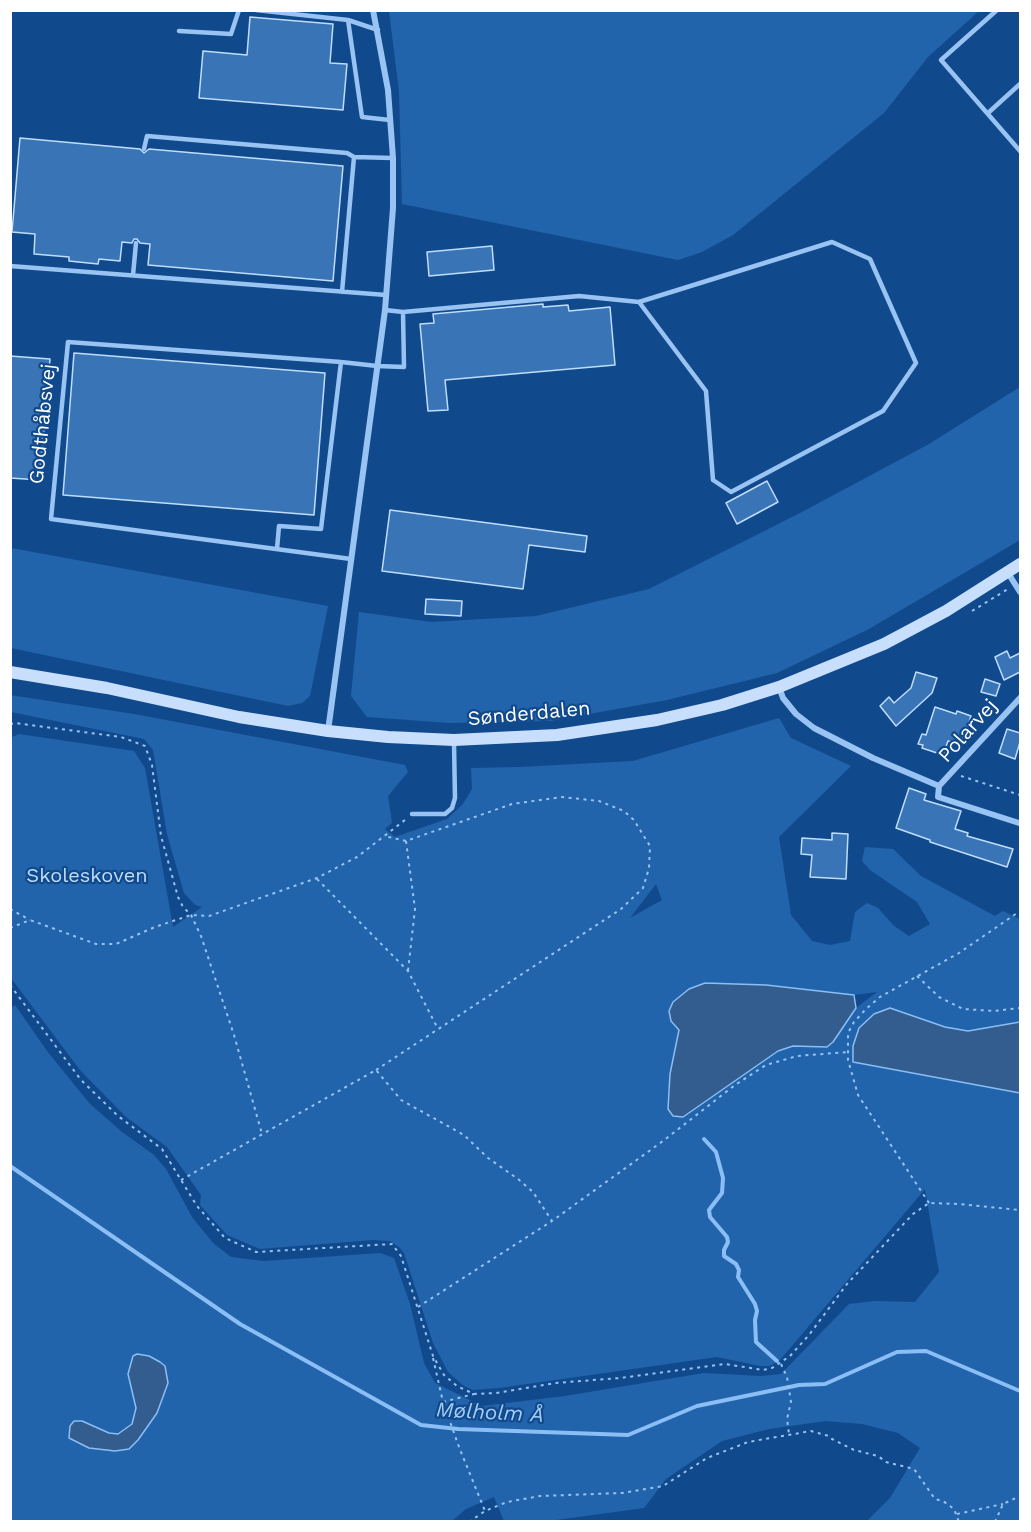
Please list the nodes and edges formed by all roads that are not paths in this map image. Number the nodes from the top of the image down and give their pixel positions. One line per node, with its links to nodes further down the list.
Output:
1 (239, 10): 7 (lane)
2 (256, 10): 5 (lane)
3 (373, 10): 6 (street)
4 (997, 10): 9 (lane)
5 (348, 20): 6 (lane); 10 (lane)
6 (378, 30): 10 (street)
7 (178, 31)
8 (1020, 84): 9 (lane)
9 (988, 113): 12 (lane)
10 (390, 120): 14 (street)
11 (144, 149): 13 (lane)
12 (1020, 151)
13 (354, 157): 14 (lane); 18 (lane)
14 (393, 158): 19 (street)
15 (136, 243): 17 (lane)
16 (10, 266): 17 (lane)
17 (133, 275): 18 (lane)
18 (342, 292): 19 (lane)
19 (386, 295): 21 (street)
20 (639, 302): 20 (lane); 22 (lane)
21 (385, 310): 22 (lane); 24 (street)
22 (404, 312): 24 (lane, Godthåbsvej)
23 (341, 362): 24 (lane, Godthåbsvej); 25 (lane); 25 (lane, Godthåbsvej)
24 (376, 366): 26 (street)
25 (277, 549): 26 (lane, Godthåbsvej)
26 (351, 559): 33 (street)
27 (1020, 564): 28 (street, Sønderdalen)
28 (1008, 573): 29 (street); 31 (street, Sønderdalen)
29 (1020, 592)
30 (10, 672): 33 (street, Sønderdalen)
31 (779, 687): 34 (street, Sønderdalen); 35 (street)
32 (1020, 698): 35 (street, Polarvej)
33 (328, 731): 34 (street, Sønderdalen)
34 (454, 740): 36 (lane)
35 (939, 786): 37 (street)
36 (412, 814)
37 (1019, 823)

